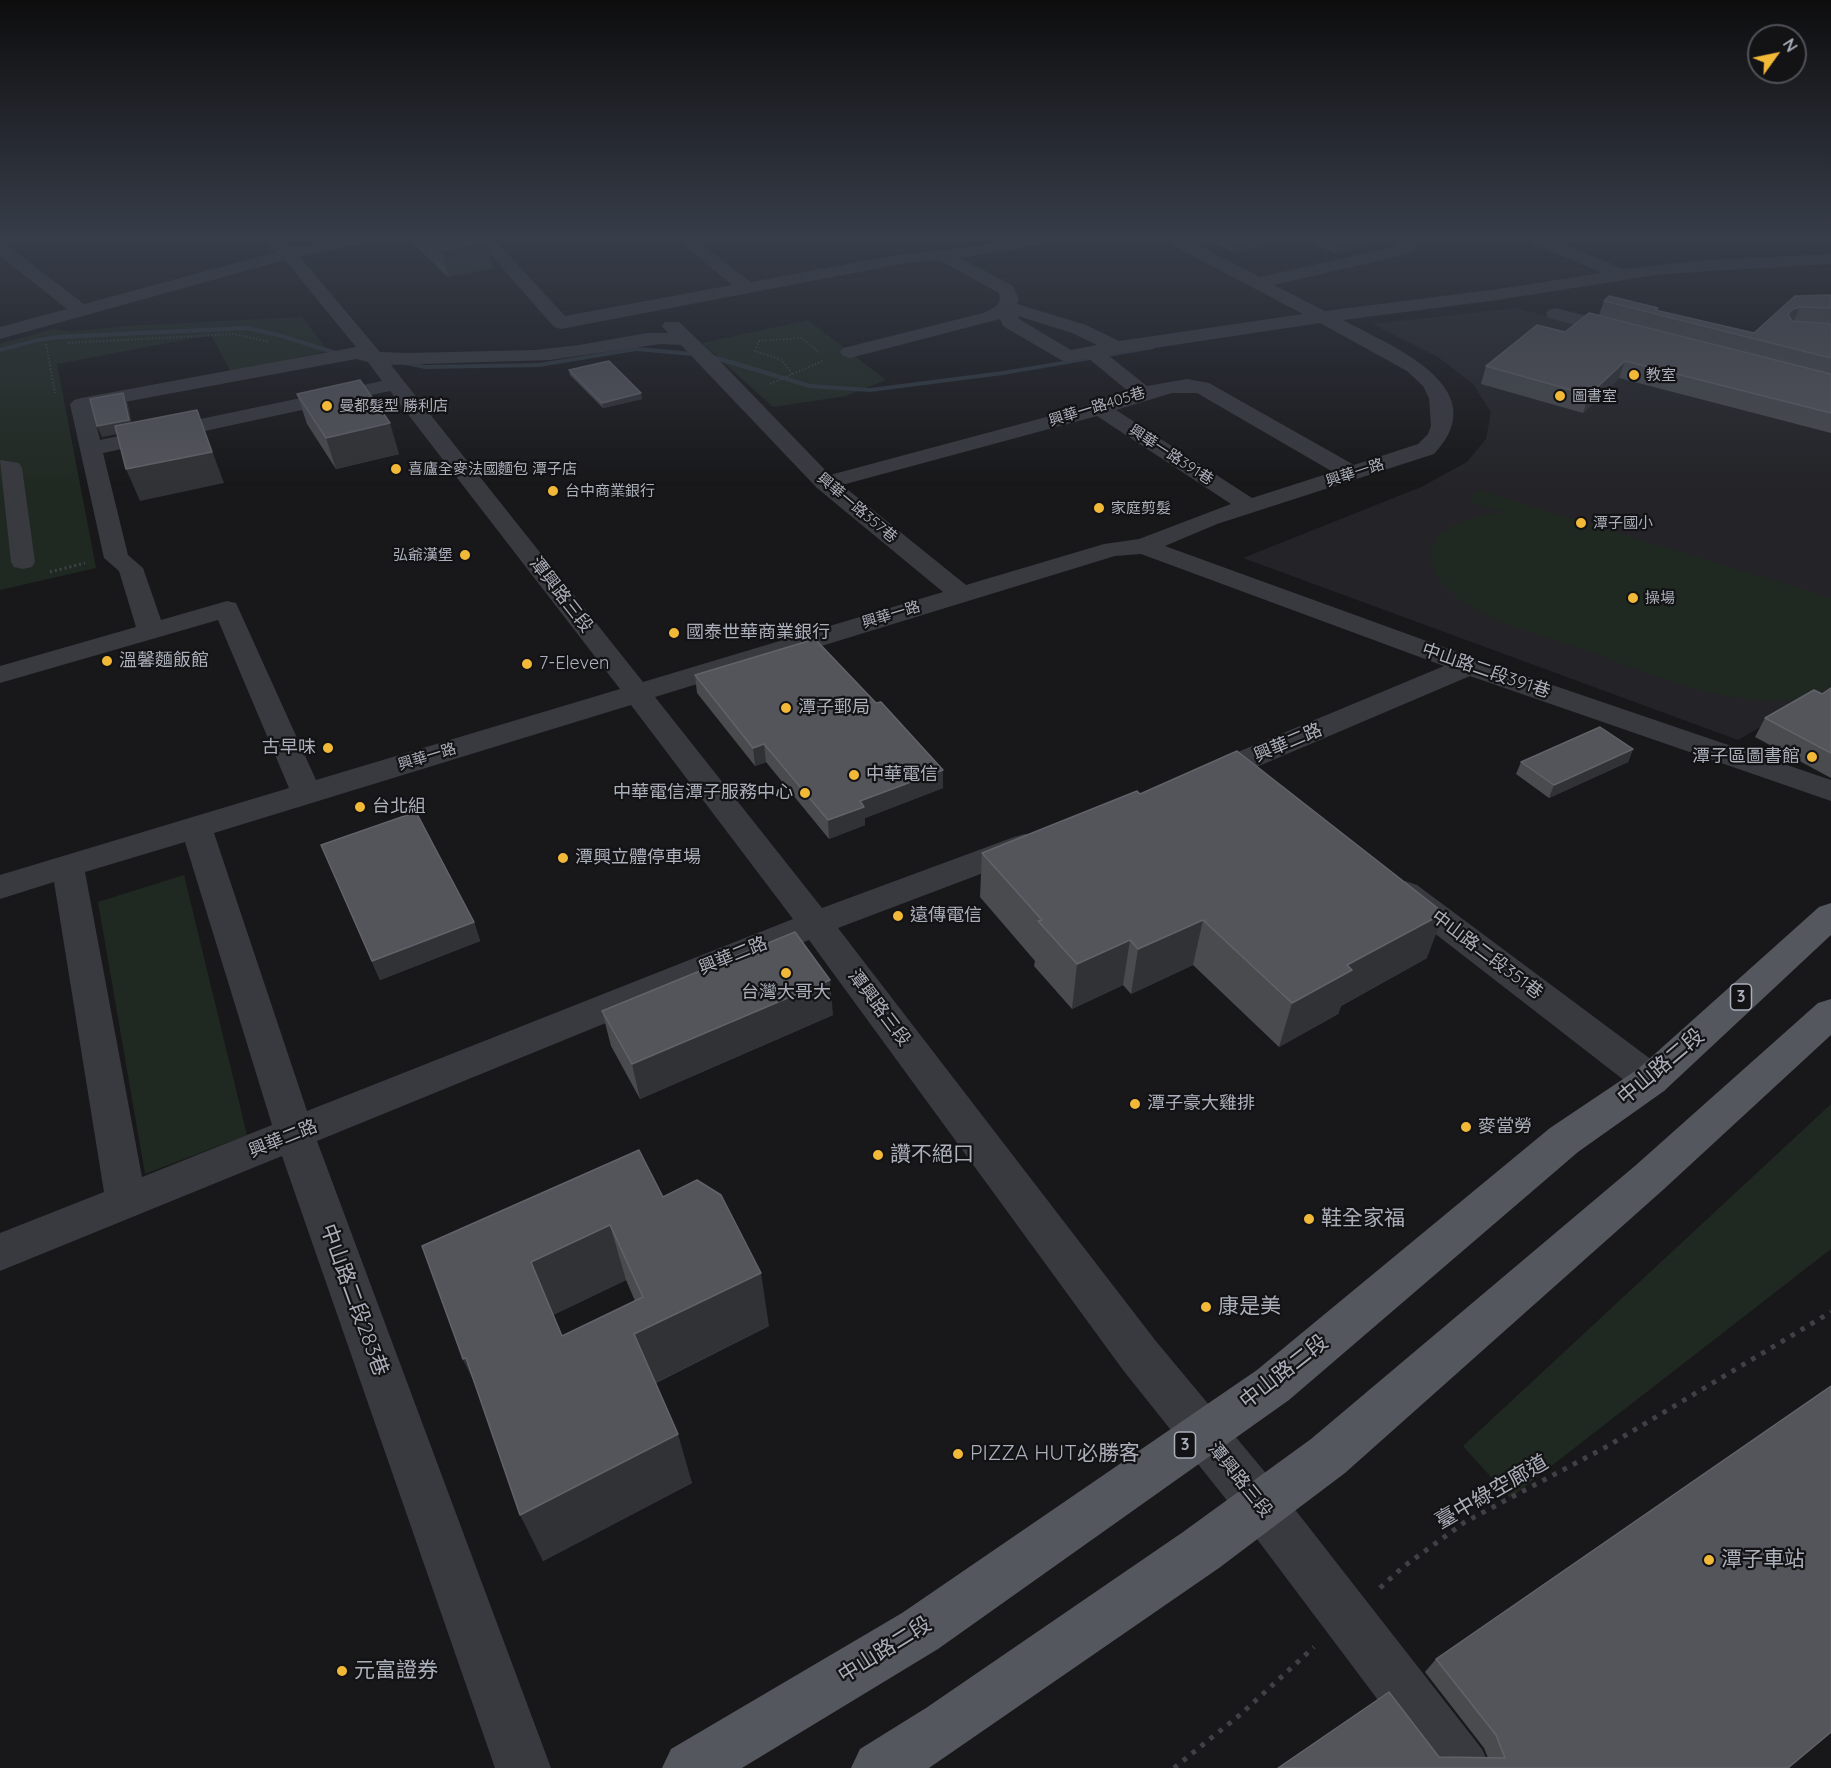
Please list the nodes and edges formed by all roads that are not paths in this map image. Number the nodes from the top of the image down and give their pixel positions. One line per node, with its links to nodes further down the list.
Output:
1 (42, 322): 10 (street)
2 (342, 322): 15 (street, 潭興路三段)
3 (667, 322): 12 (street, 興華一路357巷)
4 (972, 322): 13 (street)
5 (1010, 322): 14 (street)
6 (1055, 322): 14 (street)
7 (1296, 322): 14 (street)
8 (1331, 322): 20 (street, 興華一路)
9 (1584, 322): 11 (street)
10 (0, 333)
11 (1636, 335)
12 (699, 351): 15 (street); 21 (street, 興華一路357巷)
13 (850, 352)
14 (1102, 354): 16 (street)
15 (376, 365): 18 (street); 18 (street); 29 (street, 潭興路三段)
16 (1143, 393): 17 (street, 興華一路405巷); 20 (street, 興華一路405巷)
17 (1099, 408): 21 (street, 興華一路405巷); 22 (street, 興華一路391巷)
18 (90, 449): 26 (street)
19 (0, 467): 24 (street)
20 (1353, 474): 23 (street, 興華一路)
21 (825, 483): 25 (street, 興華一路357巷)
22 (1243, 501)
23 (1143, 546): 25 (street, 興華一路); 27 (street, 中山路二段391巷)
24 (33, 568)
25 (961, 594): 29 (street, 興華一路)
26 (152, 632): 28 (street); 34 (street)
27 (1468, 666): 30 (street, 興華二路); 33 (street, 中山路二段391巷)
28 (0, 675)
29 (638, 694): 34 (street, 興華一路); 41 (street, 潭興路三段)
30 (1237, 765): 31 (street, 興華二路); 32 (street)
31 (1181, 786)
32 (1265, 787)
33 (1831, 791)
34 (307, 794): 35 (street, 興華一路)
35 (196, 828): 37 (street, 興華一路); 44 (street, 中山路二段283巷)
36 (1048, 836): 41 (street, 興華二路)
37 (68, 866): 39 (street, 興華一路); 45 (street)
38 (1378, 873): 43 (street, 中山路二段351巷)
39 (0, 887)
40 (1831, 915): 43 (main road, 中山路二段 / 3)
41 (814, 924): 44 (street, 興華二路); 47 (street, 潭興路三段)
42 (1831, 1013): 48 (main road)
43 (1651, 1080): 47 (main road, 中山路二段 / 3)
44 (295, 1135): 45 (street, 興華二路); 49 (street, 中山路二段283巷)
45 (126, 1202): 46 (street, 興華二路)
46 (0, 1252)
47 (1202, 1432): 48 (street, 潭興路三段); 50 (main road, 中山路二段 / 3)
48 (1262, 1506): 51 (main road); 52 (street, 潭興路三段)
49 (523, 1768)
50 (690, 1768)
51 (879, 1768)
52 (1463, 1768)

